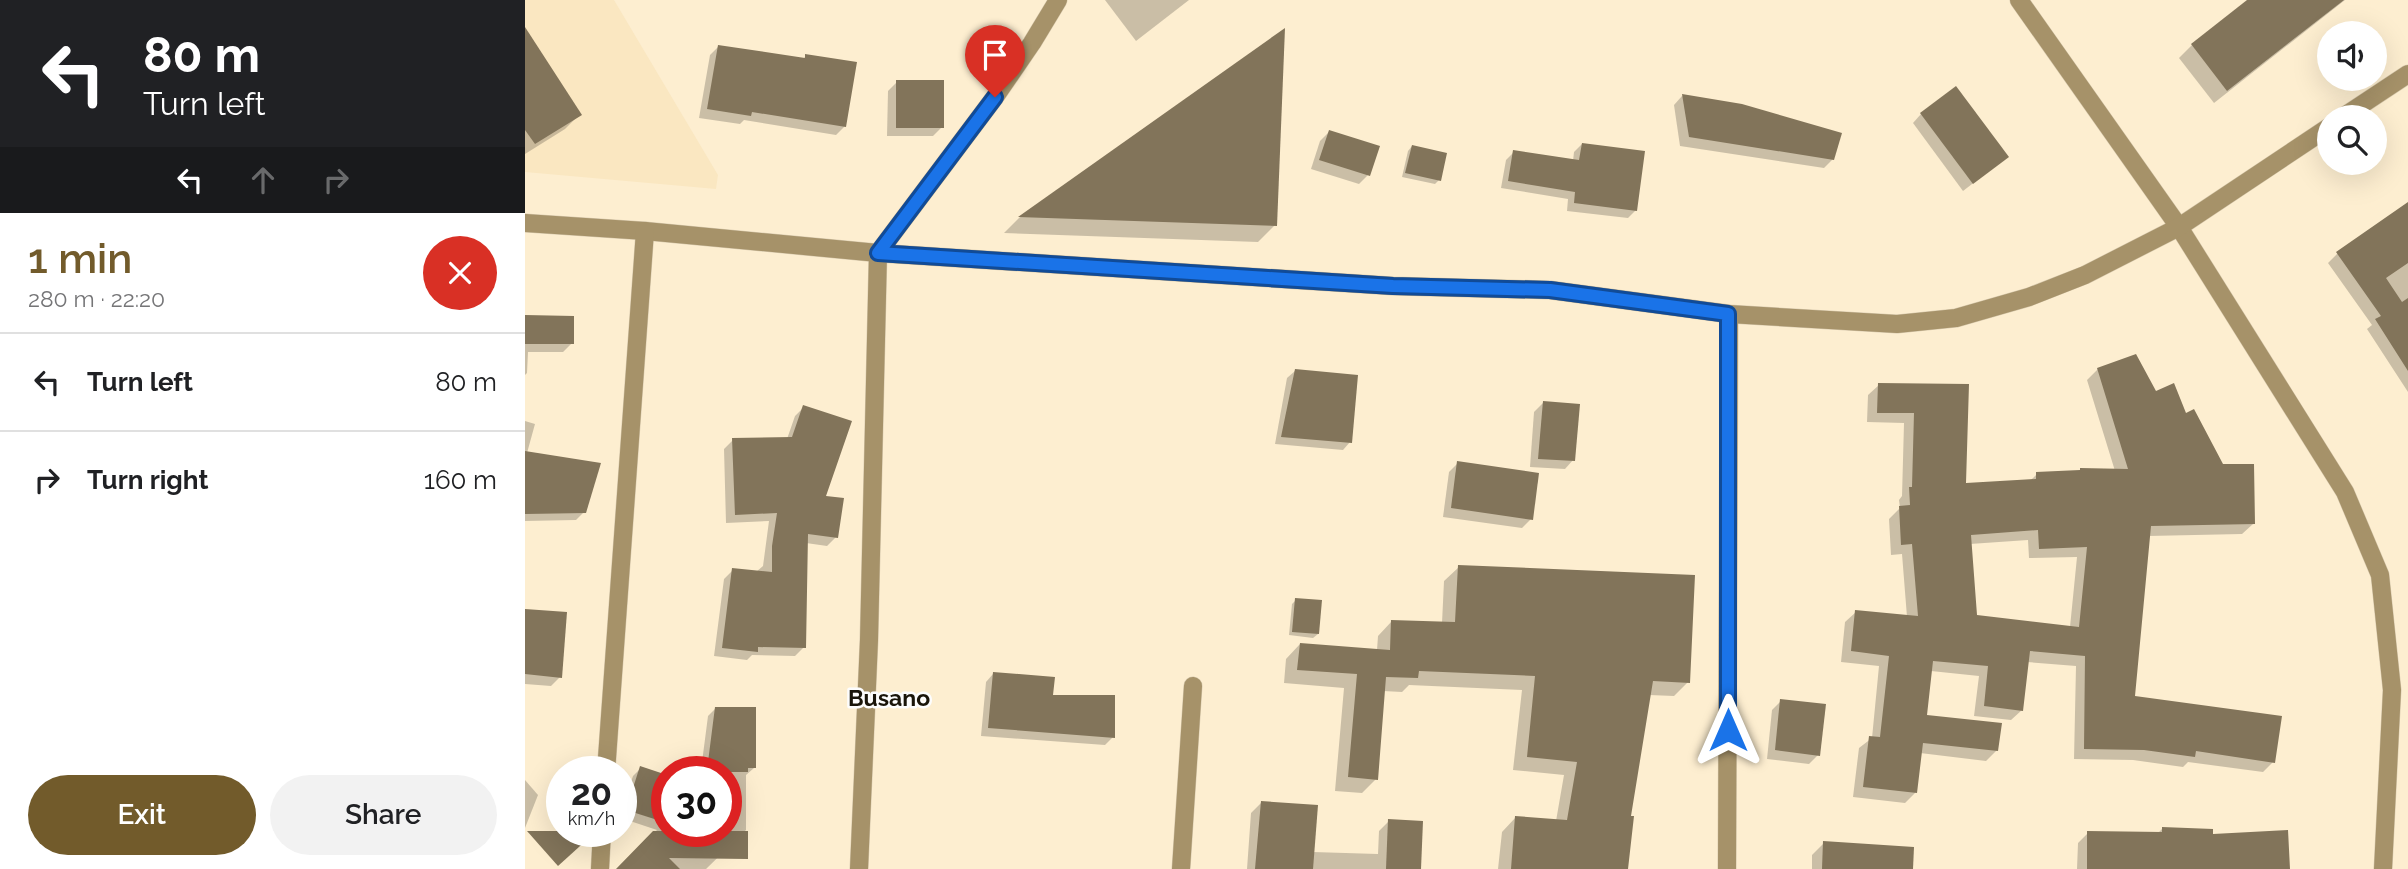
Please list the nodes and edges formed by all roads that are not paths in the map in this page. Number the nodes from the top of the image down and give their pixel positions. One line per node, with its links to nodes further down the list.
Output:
1 (1058, 0): 9 (street)
2 (2019, 0): 7 (street)
3 (2408, 74): 4 (street)
4 (2361, 105)
5 (2317, 135): 7 (street)
6 (525, 223): 8 (street)
7 (2179, 227): 10 (street); 18 (street)
8 (645, 231): 9 (street); 12 (street)
9 (878, 253): 10 (street); 15 (street)
10 (1728, 314): 17 (street)
11 (1193, 685): 16 (street)
12 (607, 756)
13 (601, 847): 14 (street)
14 (600, 869)
15 (859, 869)
16 (1181, 869)
17 (1727, 869)
18 (2383, 869)

